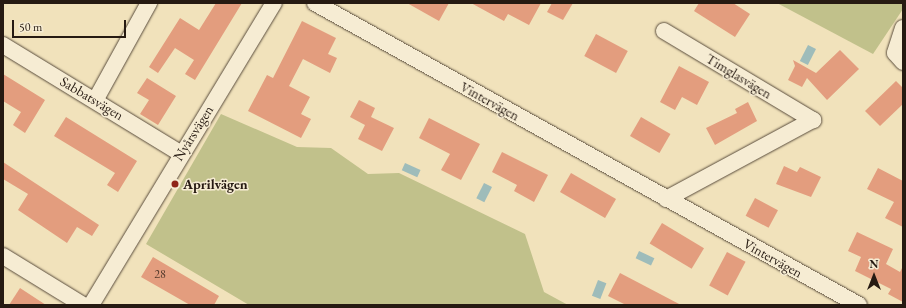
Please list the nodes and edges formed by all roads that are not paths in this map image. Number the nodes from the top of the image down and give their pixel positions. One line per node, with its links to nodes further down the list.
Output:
1 (149, 3): 8 (street)
2 (274, 3): 9 (street, Nyårsvägen)
3 (315, 3): 10 (street, Vintervägen)
4 (902, 29): 7 (street)
5 (664, 31): 10 (street, Timglasvägen)
6 (3, 45): 8 (street, Sabbatsvägen)
7 (903, 62)
8 (96, 99): 9 (street, Sabbatsvägen)
9 (180, 154): 13 (street, Nyårsvägen)
10 (666, 199): 14 (street, Vintervägen)
11 (3, 256): 12 (street)
12 (83, 305)
13 (91, 305)
14 (859, 305)

